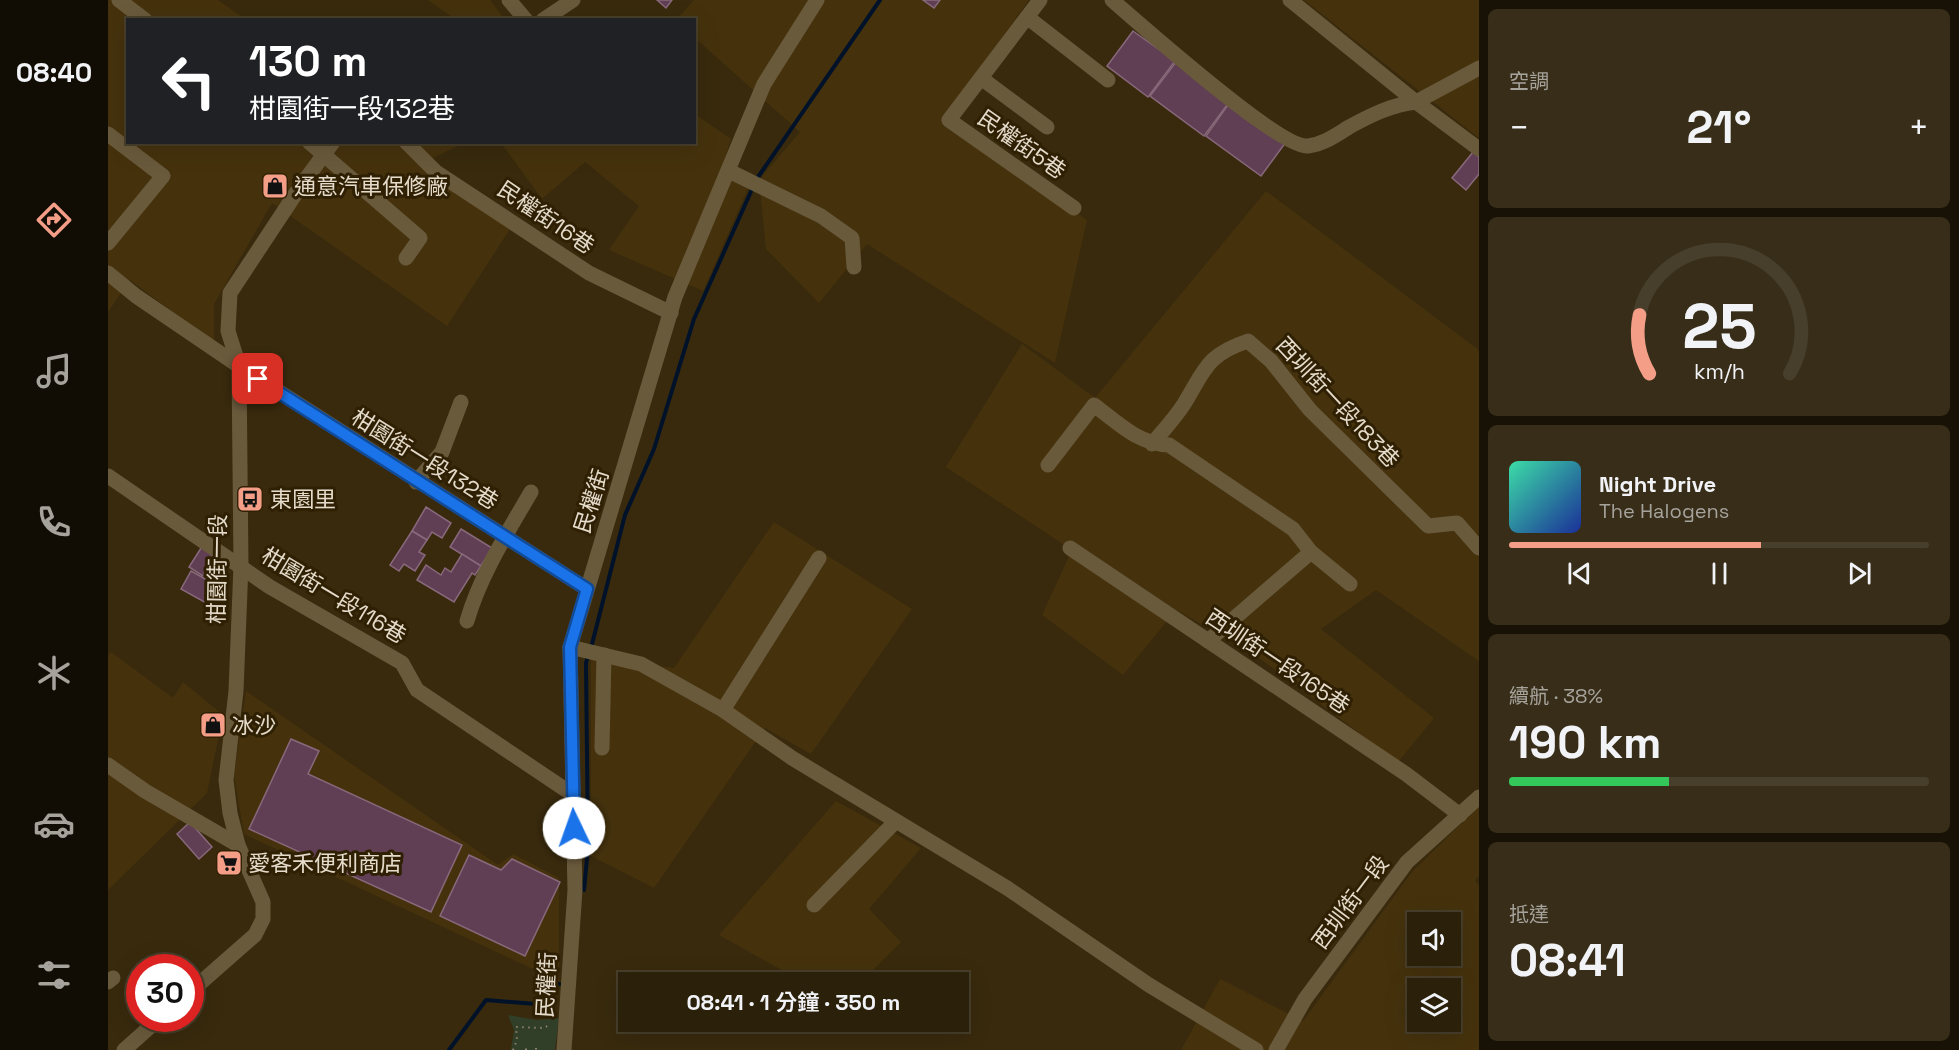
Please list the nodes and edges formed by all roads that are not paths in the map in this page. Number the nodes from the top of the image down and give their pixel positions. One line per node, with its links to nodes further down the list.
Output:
1 (119, 0): 9 (street)
2 (509, 0): 10 (street)
3 (573, 0): 11 (street)
4 (817, 0): 21 (street, 民權街)
5 (1040, 0): 8 (street, 民權街5巷)
6 (1112, 0): 15 (street)
7 (1290, 0): 15 (street)
8 (1027, 17): 13 (street, 民權街5巷); 14 (street)
9 (142, 18)
10 (524, 18)
11 (546, 18)
12 (1479, 68): 15 (street)
13 (981, 78): 16 (street); 22 (street, 民權街5巷)
14 (1108, 80)
15 (1416, 102): 20 (street)
16 (1047, 127)
17 (108, 134): 23 (street)
18 (408, 144): 27 (street, 民權街16巷)
19 (328, 148): 24 (street); 28 (street, 柑園街一段)
20 (1479, 149)
21 (729, 171): 25 (street); 27 (street, 民權街)
22 (1074, 208)
23 (108, 243)
24 (406, 258)
25 (854, 267)
26 (108, 273): 28 (street, 柑園街一段132巷)
27 (671, 313): 42 (street, 民權街)
28 (239, 366): 33 (street, 柑園街一段132巷); 40 (street, 柑園街一段)
29 (461, 402): 33 (street)
30 (1152, 444): 31 (street); 37 (street, 西圳街一段183巷); 38 (street)
31 (1048, 465)
32 (108, 476): 40 (street, 柑園街一段116巷)
33 (416, 482): 35 (street, 柑園街一段132巷)
34 (531, 492): 35 (street)
35 (505, 536): 42 (street, 柑園街一段132巷); 43 (street)
36 (1070, 548): 44 (street, 西圳街一段165巷)
37 (1479, 548)
38 (1311, 552): 41 (street); 44 (street)
39 (819, 558): 47 (street)
40 (241, 565): 50 (street, 柑園街一段116巷); 54 (street, 柑園街一段)
41 (1350, 584)
42 (587, 589): 45 (street, 民權街)
43 (467, 621)
44 (1208, 641): 52 (street, 西圳街一段165巷)
45 (570, 647): 46 (street); 50 (street, 民權街)
46 (604, 655): 47 (street); 48 (street)
47 (723, 710): 53 (street)
48 (602, 748)
49 (108, 765): 54 (street)
50 (572, 794): 59 (street, 民權街)
51 (1479, 797): 52 (street, 西圳街一段)
52 (1460, 815): 61 (street, 西圳街一段)
53 (896, 821): 55 (street); 60 (street)
54 (238, 845): 56 (street, 柑園街一段)
55 (814, 905)
56 (204, 980)
57 (144, 1032): 58 (street)
58 (124, 1050)
59 (564, 1050)
60 (1256, 1050)
61 (1276, 1050)

